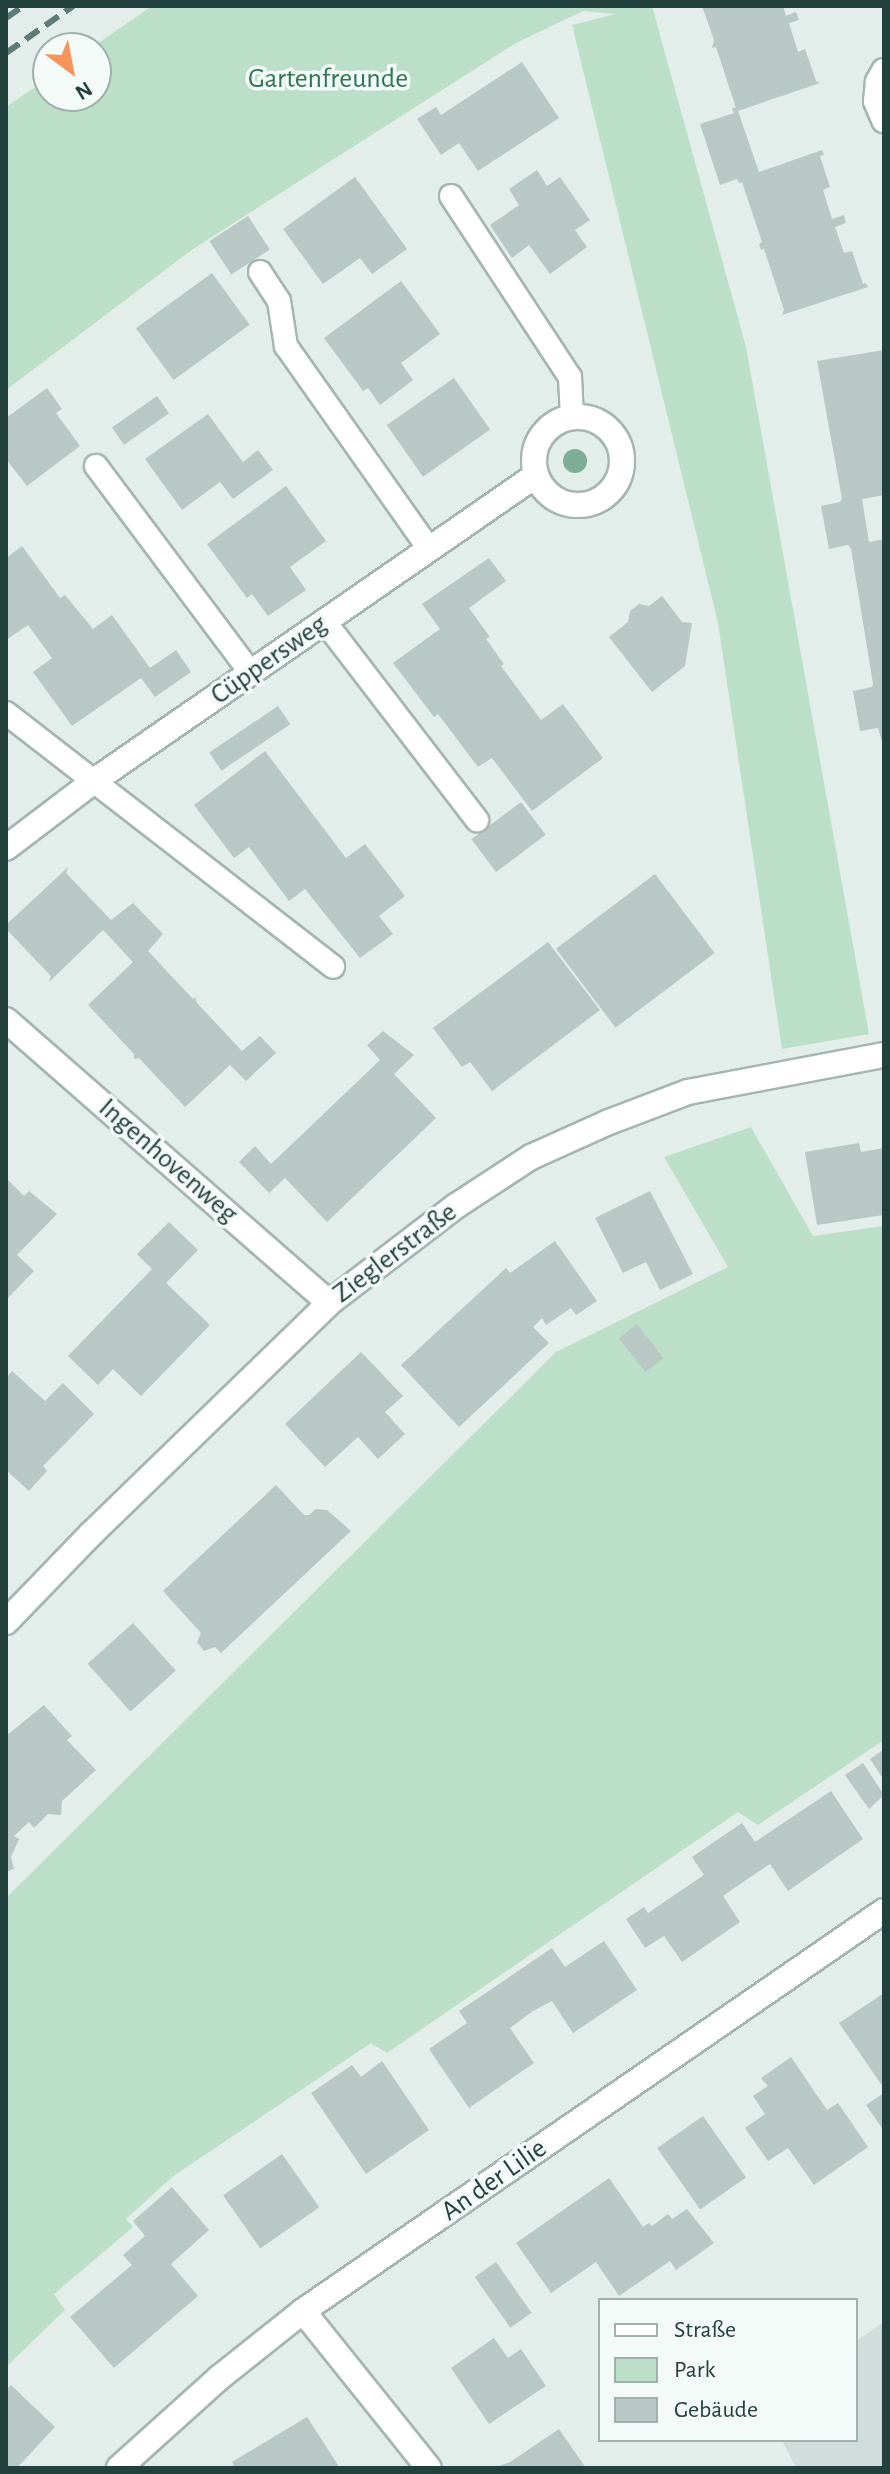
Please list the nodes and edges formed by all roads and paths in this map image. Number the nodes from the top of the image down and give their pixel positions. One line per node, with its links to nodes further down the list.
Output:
1 (884, 71): 2 (street)
2 (884, 120)
3 (451, 196): 5 (lane)
4 (260, 272): 8 (lane)
5 (572, 417): 7 (street); 7 (street)
6 (96, 466): 10 (lane)
7 (535, 476): 8 (street, Cüppersweg)
8 (429, 549): 9 (street, Cüppersweg)
9 (325, 622): 10 (street, Cüppersweg); 13 (lane)
10 (251, 673): 12 (street, Cüppersweg)
11 (6, 713): 12 (lane)
12 (94, 781): 14 (street, Cüppersweg); 15 (lane)
13 (477, 820)
14 (6, 848)
15 (333, 967)
16 (6, 1020): 18 (street, Ingenhovenweg)
17 (884, 1055): 18 (street, Zieglerstraße)
18 (329, 1303): 19 (street, Zieglerstraße)
19 (6, 1622)
20 (884, 1911): 21 (street, An der Lilie)
21 (303, 2311): 22 (street, An der Lilie); 23 (street)
22 (119, 2468)
23 (429, 2468)

